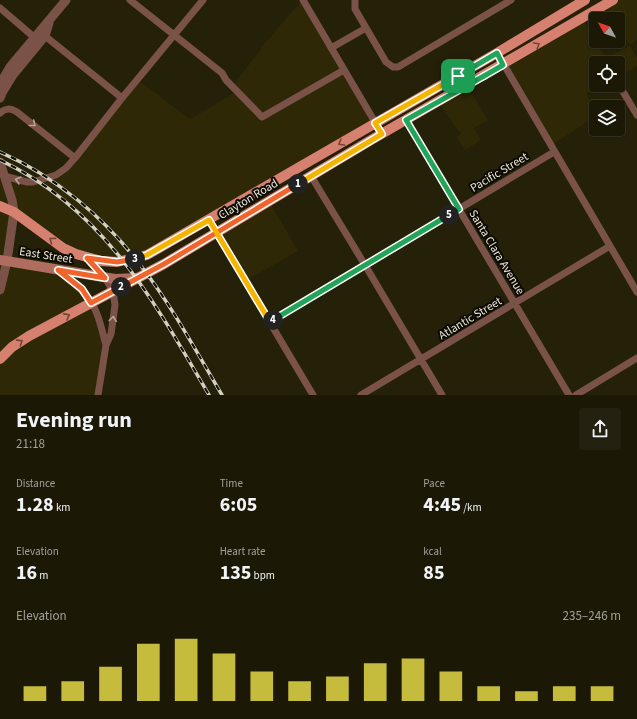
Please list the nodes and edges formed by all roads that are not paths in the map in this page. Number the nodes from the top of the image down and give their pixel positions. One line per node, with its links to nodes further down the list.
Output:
1 (66, 0): 10 (street)
2 (130, 0): 12 (street)
3 (202, 0): 12 (street)
4 (303, 0): 15 (street)
5 (355, 0): 11 (street)
6 (511, 0): 11 (street)
7 (585, 0): 16 (main road, Clayton Road)
8 (613, 0): 17 (main road, Clayton Road, one-way to 8)
9 (0, 8): 14 (street)
10 (51, 18): 13 (street); 14 (street)
11 (366, 28): 15 (street)
12 (174, 35): 19 (street); 24 (street)
13 (46, 36): 23 (street); 24 (street)
14 (35, 38): 18 (street)
15 (331, 48): 19 (street)
16 (497, 53): 17 (street); 28 (main road, Clayton Road)
17 (503, 65): 27 (main road, Clayton Road); 30 (street)
18 (10, 67): 20 (street); 21 (street)
19 (344, 70): 28 (street)
20 (0, 76)
21 (0, 84)
22 (623, 92): 26 (street)
23 (0, 98)
24 (122, 98): 31 (street)
25 (0, 113): 31 (street, one-way to 31)
26 (637, 115)
27 (406, 120): 29 (main road, Clayton Road); 36 (street, Santa Clara Avenue)
28 (375, 123): 29 (street); 38 (main road, Clayton Road, one-way to 38)
29 (382, 134): 34 (main road, Clayton Road)
30 (554, 152): 36 (street, Pacific Street); 40 (street)
31 (75, 158): 33 (street, one-way to 33)
32 (0, 162): 33 (street)
33 (4, 176): 37 (street)
34 (311, 176): 39 (main road, Clayton Road); 43 (street)
35 (0, 206): 37 (main road, Clayton Road)
36 (459, 209): 43 (street, Pacific Street); 51 (street, Santa Clara Avenue)
37 (14, 212): 41 (main road, Clayton Road, one-way to 37); 42 (street)
38 (209, 220): 39 (street); 41 (main road, Clayton Road)
39 (217, 233): 46 (main road, Clayton Road); 52 (street)
40 (610, 246): 49 (street); 51 (street, Atlantic Street)
41 (87, 258): 45 (street)
42 (3, 261): 44 (main road, East Street); 47 (street)
43 (365, 265): 52 (street, Pacific Street); 56 (street)
44 (58, 270): 45 (main road, East Street); 50 (street)
45 (105, 278): 46 (main road, East Street); 48 (street)
46 (136, 278): 48 (main road, Clayton Road)
47 (0, 290)
48 (113, 291): 50 (main road, Clayton Road); 53 (street, one-way to 48)
49 (637, 292)
50 (91, 303): 53 (street); 54 (main road, Clayton Road, one-way to 50)
51 (515, 303): 56 (street, Atlantic Street); 61 (street, Santa Clara Avenue)
52 (270, 322): 58 (street)
53 (106, 345): 57 (street)
54 (0, 358)
55 (637, 358): 62 (street)
56 (421, 360): 59 (street, Atlantic Street); 60 (street)
57 (98, 395)
58 (313, 395)
59 (361, 395)
60 (442, 395)
61 (569, 395)
62 (576, 395)

